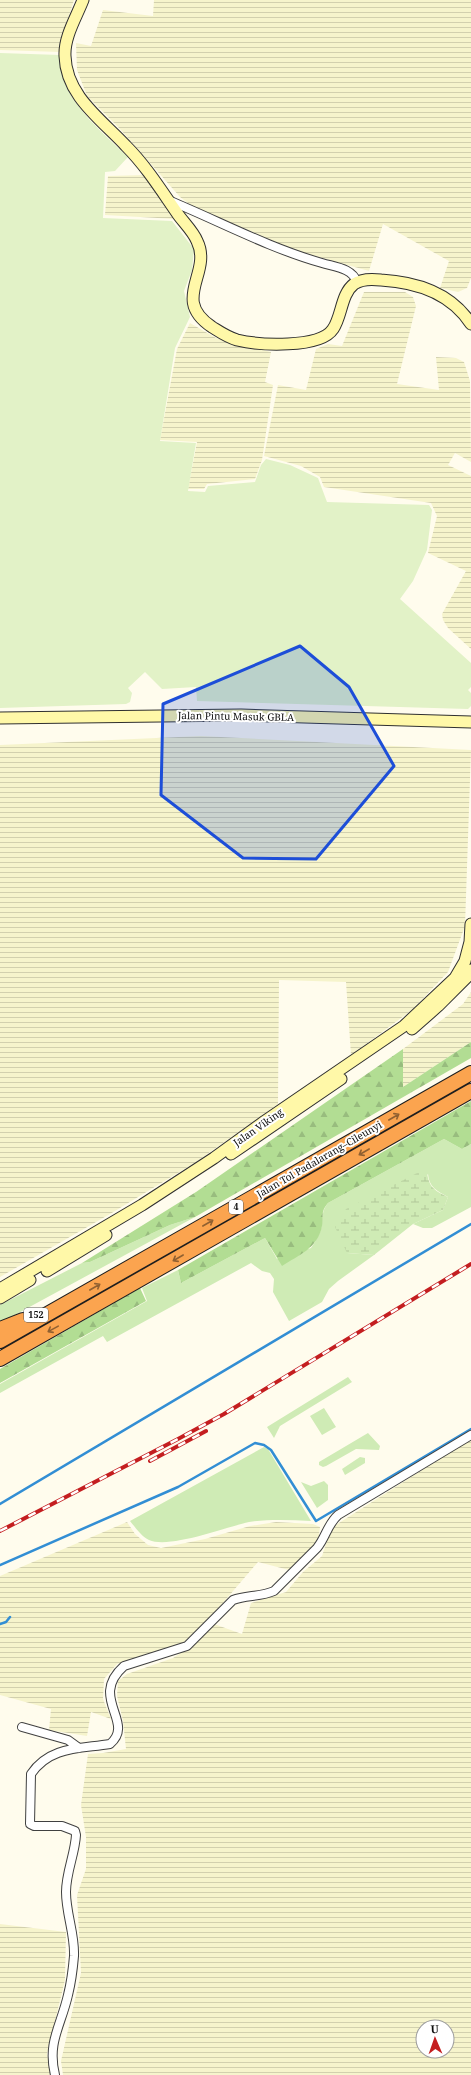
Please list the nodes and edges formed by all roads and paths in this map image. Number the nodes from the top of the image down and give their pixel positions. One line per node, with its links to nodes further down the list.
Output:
1 (83, 0): 2 (street)
2 (168, 200): 3 (street); 3 (street)
3 (357, 282): 4 (street)
4 (471, 324)
5 (0, 718): 6 (street, Jalan Pintu Masuk GBLA)
6 (471, 722)
7 (471, 924): 11 (street, Jalan Viking)
8 (471, 970): 12 (street, Jalan Viking)
9 (471, 1072): 13 (highway, Jalan Tol Padalarang–Cileunyi / 4, one-way to 9)
10 (471, 1091): 14 (highway, Jalan Tol Padalarang–Cileunyi / 4, one-way to 14)
11 (0, 1289)
12 (0, 1298)
13 (72, 1300): 14 (highway); 15 (highway, 152); 16 (highway, Jalan Tol Padalarang–Cileunyi / 4)
14 (80, 1314): 17 (highway, Jalan Tol Padalarang–Cileunyi / 4, one-way to 17)
15 (0, 1329)
16 (0, 1341)
17 (0, 1359)
18 (471, 1435): 20 (street)
19 (22, 1727): 20 (street)
20 (79, 1748): 21 (street)
21 (55, 2075)

